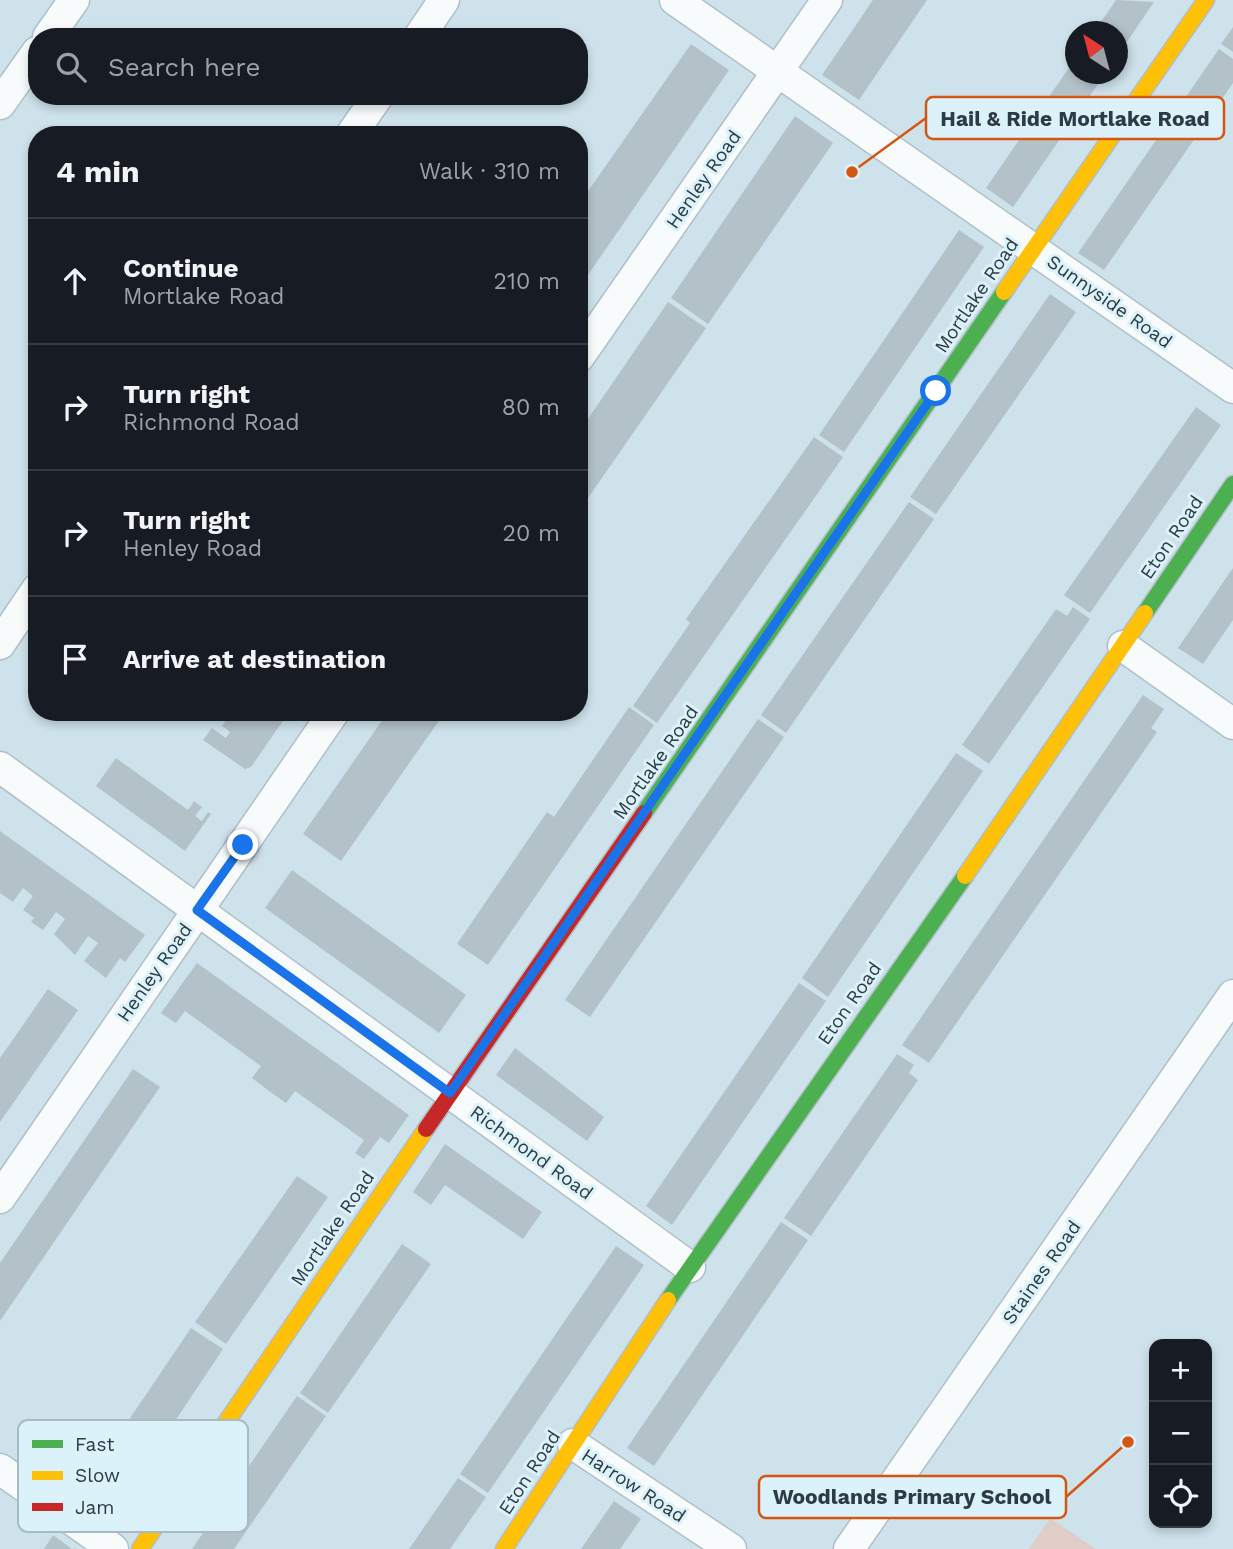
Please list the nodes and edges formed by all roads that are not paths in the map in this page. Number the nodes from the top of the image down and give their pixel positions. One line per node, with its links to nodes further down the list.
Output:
1 (74, 0): 6 (street)
2 (444, 0): 7 (street)
3 (675, 0): 9 (street, Sunnyside Road)
4 (827, 0): 9 (street, Henley Road)
5 (1206, 0): 13 (street, Mortlake Road)
6 (54, 28)
7 (425, 28)
8 (28, 65): 10 (street)
9 (778, 70): 13 (street, Sunnyside Road); 14 (street, Henley Road)
10 (0, 104)
11 (372, 105): 12 (street)
12 (357, 126)
13 (1034, 248): 15 (street, Sunnyside Road); 25 (street, Mortlake Road)
14 (588, 344)
15 (1233, 388)
16 (1233, 484): 19 (street, Eton Road)
17 (28, 602): 18 (street)
18 (0, 644)
19 (1123, 646): 21 (street); 27 (street, Eton Road)
20 (328, 721): 23 (street, Henley Road)
21 (1233, 724)
22 (0, 767): 23 (street, Richmond Road)
23 (197, 910): 25 (street, Richmond Road); 26 (street, Henley Road)
24 (1233, 995): 38 (street, Staines Road)
25 (450, 1093): 27 (street, Richmond Road); 28 (street, Mortlake Road)
26 (0, 1198)
27 (690, 1267): 29 (street, Eton Road)
28 (228, 1420)
29 (573, 1444): 36 (street, Eton Road); 37 (street, Harrow Road)
30 (0, 1469): 31 (street)
31 (18, 1482)
32 (89, 1532): 34 (street)
33 (152, 1532): 35 (street, Mortlake Road)
34 (113, 1549)
35 (140, 1549)
36 (504, 1549)
37 (731, 1549)
38 (849, 1549)

